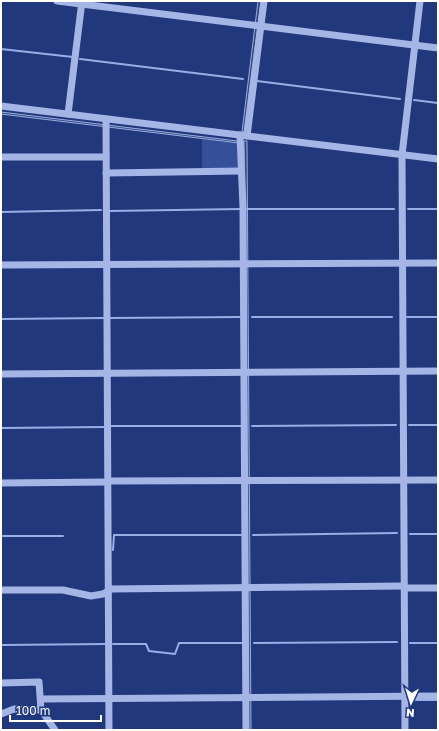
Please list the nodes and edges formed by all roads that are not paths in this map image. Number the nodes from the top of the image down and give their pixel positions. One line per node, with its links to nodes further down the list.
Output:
1 (57, 1): 4 (street)
2 (264, 1): 5 (street)
3 (420, 1): 6 (street)
4 (82, 3): 5 (street); 9 (street)
5 (258, 26): 6 (street); 11 (street)
6 (415, 45): 7 (street); 12 (street)
7 (438, 48)
8 (1, 106): 9 (street)
9 (68, 114): 10 (street)
10 (106, 123): 11 (street); 14 (street)
11 (244, 136): 12 (street); 16 (street)
12 (402, 155): 15 (street); 18 (street)
13 (1, 157): 14 (street)
14 (105, 157): 17 (street)
15 (438, 159)
16 (241, 171): 17 (street); 20 (street)
17 (106, 173): 22 (street)
18 (403, 263): 19 (street); 20 (street); 23 (street)
19 (438, 263)
20 (245, 264): 22 (street); 25 (street)
21 (1, 265): 22 (street)
22 (106, 265): 26 (street)
23 (402, 371): 24 (street); 25 (street); 28 (street)
24 (438, 371)
25 (246, 372): 26 (street); 30 (street)
26 (107, 373): 27 (street); 31 (street)
27 (1, 374)
28 (403, 480): 29 (street); 30 (street); 33 (street)
29 (438, 480)
30 (246, 481): 31 (street); 34 (street)
31 (108, 482): 32 (street); 37 (street)
32 (1, 483)
33 (404, 587): 34 (street); 35 (street); 39 (street)
34 (247, 588): 37 (street); 41 (street)
35 (438, 588)
36 (1, 590): 37 (street)
37 (109, 590): 42 (street)
38 (1, 682): 43 (street)
39 (404, 696): 40 (street); 41 (street); 49 (street)
40 (438, 696)
41 (248, 697): 42 (street); 48 (street)
42 (109, 698): 43 (street); 47 (street)
43 (41, 699): 44 (street)
44 (41, 710): 45 (street); 46 (street)
45 (1, 714)
46 (55, 730)
47 (110, 730)
48 (246, 730)
49 (404, 730)

